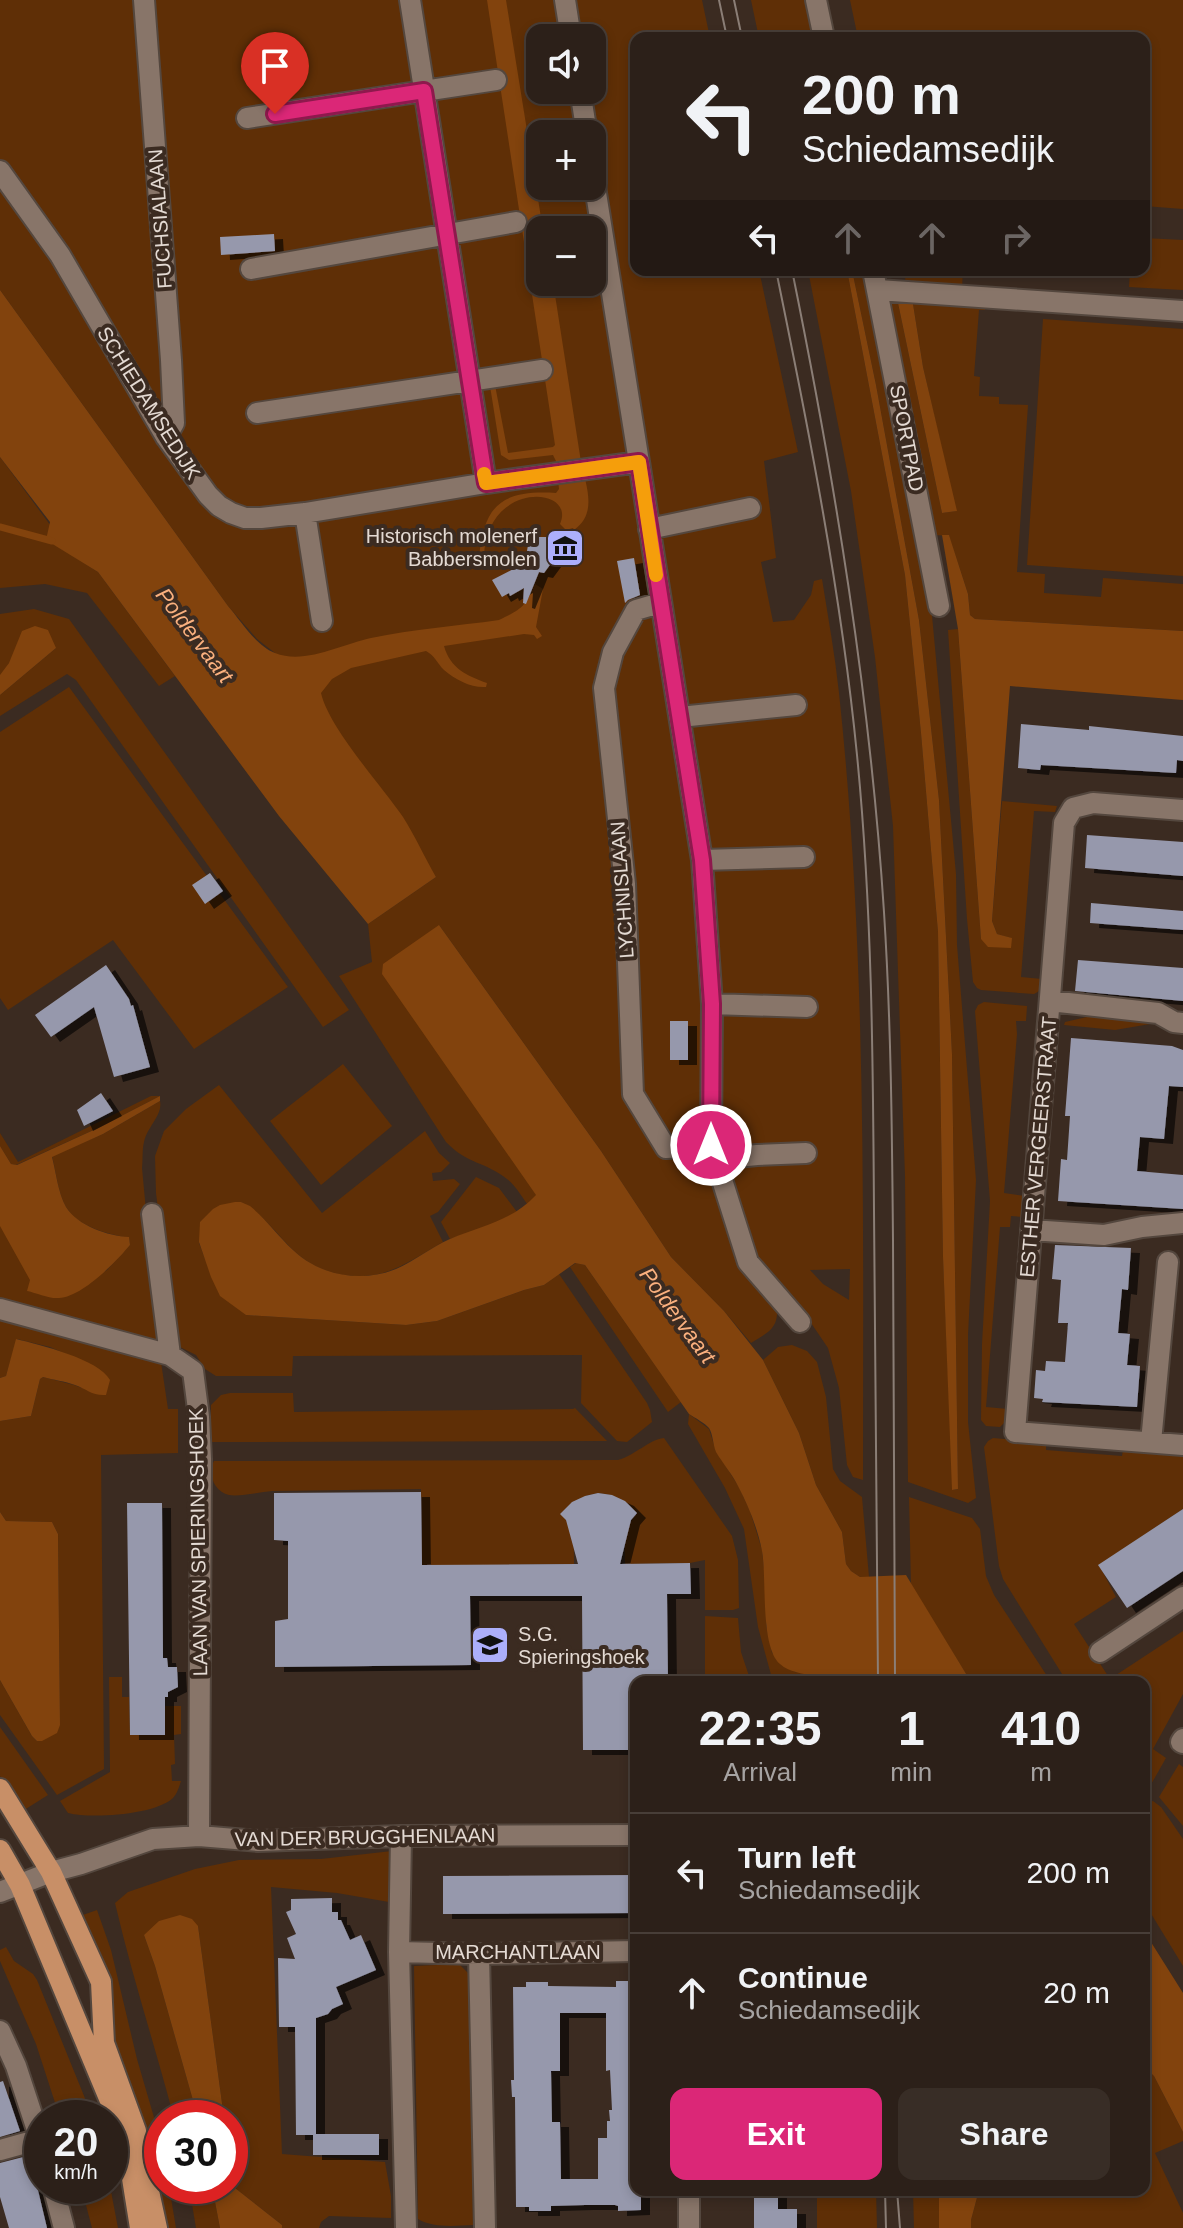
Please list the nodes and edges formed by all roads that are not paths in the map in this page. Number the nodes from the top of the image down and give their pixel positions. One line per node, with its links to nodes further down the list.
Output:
1 (144, 0): 20 (street, FUCHSIALAAN)
2 (410, 0): 8 (street)
3 (565, 0): 5 (street)
4 (816, 0): 6 (street)
5 (569, 24)
6 (823, 32)
7 (496, 80): 8 (street)
8 (424, 91): 9 (street); 13 (street)
9 (247, 118)
10 (0, 171): 20 (street, SCHIEDAMSEDIJK)
11 (597, 200): 21 (street)
12 (516, 222): 13 (street)
13 (447, 235): 14 (street); 18 (street)
14 (251, 269)
15 (876, 280): 16 (street); 27 (street, SPORTPAD)
16 (1183, 311)
17 (542, 370): 18 (street)
18 (470, 380): 19 (street); 22 (street)
19 (257, 413)
20 (166, 437): 24 (street, SCHIEDAMSEDIJK)
21 (639, 462): 22 (street, SCHIEDAMSEDIJK); 25 (street)
22 (486, 483): 24 (street, SCHIEDAMSEDIJK)
23 (750, 508): 25 (street)
24 (305, 513): 28 (street)
25 (649, 529): 26 (street)
26 (660, 603): 30 (street); 38 (street, LYCHNISLAAN)
27 (939, 606)
28 (322, 621)
29 (796, 705): 30 (street)
30 (680, 717): 33 (street)
31 (1183, 810): 34 (street, ESTHER VERGEERSTRAAT)
32 (804, 857): 33 (street)
33 (702, 860): 35 (street)
34 (1050, 1001): 37 (street); 42 (street, ESTHER VERGEERSTRAAT)
35 (712, 1004): 36 (street); 38 (street)
36 (807, 1007)
37 (1183, 1023)
38 (714, 1152): 39 (street); 45 (street)
39 (806, 1153)
40 (152, 1214): 46 (street)
41 (1183, 1223): 42 (street)
42 (1031, 1230): 47 (street, ESTHER VERGEERSTRAAT)
43 (1168, 1262): 47 (street)
44 (0, 1309): 46 (street)
45 (800, 1322)
46 (170, 1355): 53 (street, LAAN VAN SPIERINGSHOEK)
47 (1151, 1442): 48 (street, ESTHER VERGEERSTRAAT)
48 (1183, 1445)
49 (1183, 1597): 50 (street)
50 (1100, 1652)
51 (0, 1789): 56 (main road)
52 (630, 1835): 54 (street, VAN DER BRUGGHENLAAN)
53 (199, 1836): 54 (street, VAN DER BRUGGHENLAAN); 56 (street, VAN DER BRUGGHENLAAN)
54 (401, 1836): 60 (street)
55 (0, 1850): 57 (main road)
56 (51, 1872): 57 (street, VAN DER BRUGGHENLAAN); 70 (main road)
57 (20, 1885): 58 (street, VAN DER BRUGGHENLAAN); 69 (main road)
58 (0, 1892)
59 (630, 1951): 61 (street, MARCHANTLAAN)
60 (399, 1952): 61 (street, MARCHANTLAAN); 71 (street)
61 (479, 1954): 72 (street)
62 (0, 2031): 63 (street)
63 (27, 2100)
64 (24, 2145): 65 (street)
65 (0, 2150)
66 (689, 2196): 73 (street)
67 (58, 2204): 68 (street)
68 (64, 2228)
69 (140, 2228)
70 (157, 2228)
71 (406, 2228)
72 (485, 2228)
73 (689, 2228)

